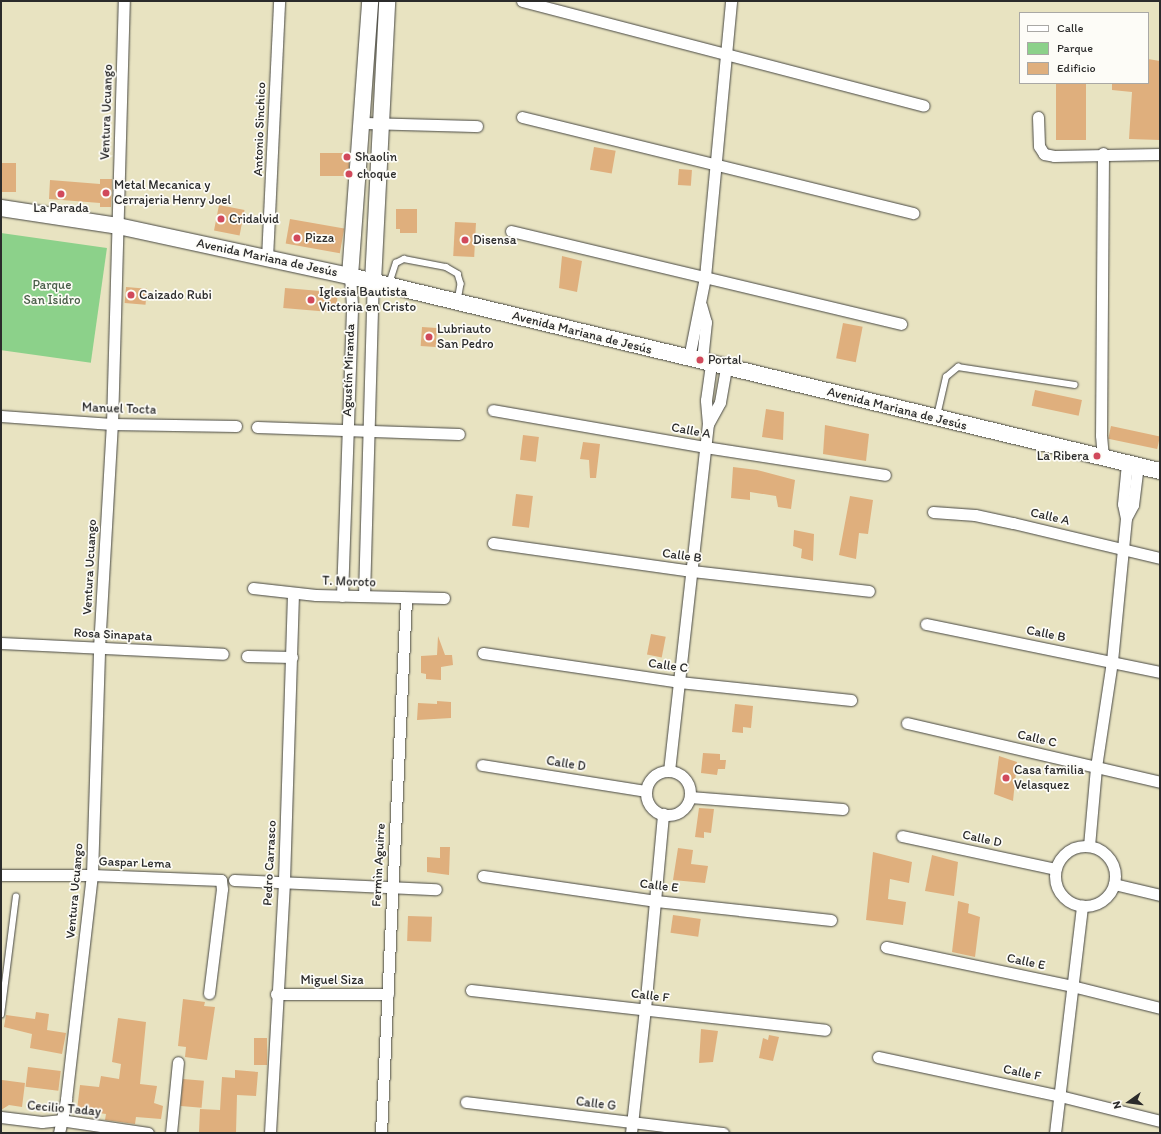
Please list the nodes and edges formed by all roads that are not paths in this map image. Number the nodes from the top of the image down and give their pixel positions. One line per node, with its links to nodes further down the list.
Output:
1 (124, 1): 19 (street, Ventura Ucuango)
2 (278, 1): 21 (street, Antonio Sinchico)
3 (370, 1): 11 (street, Agustín Miranda)
4 (387, 1): 12 (street, Agustín Miranda)
5 (522, 1): 7 (street)
6 (731, 1): 7 (street)
7 (725, 55): 8 (street); 16 (street)
8 (924, 106)
9 (522, 117): 16 (street)
10 (1038, 117): 14 (street)
11 (362, 123): 12 (street); 22 (street, Agustín Miranda)
12 (381, 124): 13 (street); 24 (street, Agustín Miranda)
13 (477, 126)
14 (1103, 154): 15 (street); 40 (street)
15 (1160, 154)
16 (716, 166): 18 (street); 23 (street)
17 (1, 208): 19 (street, Avenida Mariana de Jesús)
18 (913, 214)
19 (118, 226): 21 (street, Avenida Mariana de Jesús); 32 (street, Ventura Ucuango)
20 (511, 231): 23 (street)
21 (267, 258): 22 (street, Avenida Mariana de Jesús)
22 (350, 276): 24 (street, Avenida Mariana de Jesús); 36 (street, Agustín Miranda)
23 (705, 277): 26 (street); 27 (street)
24 (381, 284): 25 (street, Avenida Mariana de Jesús); 25 (lane); 37 (street, Agustín Miranda)
25 (458, 303): 27 (street, Avenida Mariana de Jesús)
26 (901, 324)
27 (707, 362): 31 (street, Avenida Mariana de Jesús); 33 (street); 33 (street)
28 (1075, 385): 31 (lane)
29 (493, 410): 39 (street, Calle A)
30 (1, 416): 32 (street, Manuel Tocta)
31 (936, 418): 40 (street, Avenida Mariana de Jesús)
32 (112, 424): 34 (street, Manuel Tocta); 58 (street, Ventura Ucuango)
33 (708, 424): 39 (street)
34 (236, 426)
35 (257, 427): 36 (street)
36 (347, 431): 37 (street); 52 (street, Agustín Miranda)
37 (368, 432): 38 (street); 53 (street, Agustín Miranda)
38 (459, 434)
39 (705, 448): 43 (street, Calle A); 48 (street)
40 (1103, 457): 41 (street, Avenida Mariana de Jesús)
41 (1133, 465): 42 (street, Avenida Mariana de Jesús); 46 (street)
42 (1160, 471)
43 (885, 475)
44 (933, 512): 46 (street, Calle A)
45 (493, 543): 48 (street, Calle B)
46 (1122, 548): 47 (street, Calle A); 63 (street)
47 (1160, 558)
48 (692, 572): 50 (street, Calle B); 65 (street)
49 (253, 588): 51 (street, T. Moroto)
50 (869, 591)
51 (293, 594): 52 (street, T. Moroto); 62 (street, Pedro Carrasco)
52 (342, 596): 53 (street, T. Moroto)
53 (364, 596): 54 (street, T. Moroto)
54 (406, 598): 55 (street, T. Moroto); 85 (street, Fermìn Aguirre)
55 (444, 598)
56 (926, 624): 63 (street, Calle B)
57 (1, 643): 58 (street, Rosa Sinapata)
58 (99, 648): 60 (street, Rosa Sinapata); 80 (street, Ventura Ucuango)
59 (482, 653): 65 (street, Calle C)
60 (223, 654)
61 (247, 656): 62 (street)
62 (292, 657): 83 (street, Pedro Carrasco)
63 (1112, 661): 64 (street, Calle B); 69 (street)
64 (1160, 672)
65 (679, 682): 66 (street, Calle C); 70 (street)
66 (851, 700)
67 (907, 723): 69 (street, Calle C)
68 (482, 764): 72 (street, Calle D)
69 (1096, 767): 71 (street, Calle C); 77 (street)
70 (669, 771): 72 (street); 73 (street)
71 (1160, 782)
72 (646, 790): 75 (street)
73 (690, 797): 74 (street); 75 (street)
74 (843, 809)
75 (663, 814): 89 (street)
76 (902, 836): 78 (street, Calle D)
77 (1089, 846): 78 (street); 84 (street)
78 (1056, 869): 90 (street)
79 (1, 875): 80 (street, Gaspar Lema)
80 (92, 875): 95 (street, Gaspar Lema); 107 (street, Ventura Ucuango)
81 (483, 876): 89 (street, Calle E)
82 (234, 880): 83 (street)
83 (284, 880): 85 (street); 96 (street, Pedro Carrasco)
84 (1114, 884): 87 (street); 90 (street)
85 (391, 886): 86 (street); 97 (street, Fermìn Aguirre)
86 (436, 889)
87 (1160, 895)
88 (16, 897): 100 (lane)
89 (656, 901): 91 (street, Calle E); 99 (street)
90 (1082, 906): 93 (street)
91 (832, 920)
92 (886, 947): 93 (street, Calle E)
93 (1072, 986): 98 (street, Calle E); 104 (street)
94 (471, 990): 99 (street, Calle F)
95 (208, 992)
96 (276, 994): 97 (street, Miguel Siza); 113 (street, Pedro Carrasco)
97 (388, 994): 114 (street, Fermìn Aguirre)
98 (1160, 1008)
99 (645, 1009): 101 (street, Calle F); 109 (street)
100 (1, 1015)
101 (825, 1030)
102 (878, 1057): 104 (street, Calle F)
103 (178, 1062): 110 (street)
104 (1060, 1096): 108 (street, Calle F); 116 (street)
105 (466, 1102): 109 (street, Calle G)
106 (1, 1117): 107 (street, Cecilio Taday)
107 (60, 1120): 111 (street, Ventura Ucuango); 112 (street, Cecilio Taday)
108 (1160, 1121)
109 (631, 1128): 115 (street, Calle G)
110 (171, 1130)
111 (59, 1133)
112 (148, 1133)
113 (270, 1133)
114 (381, 1133)
115 (723, 1133)
116 (1055, 1133)

